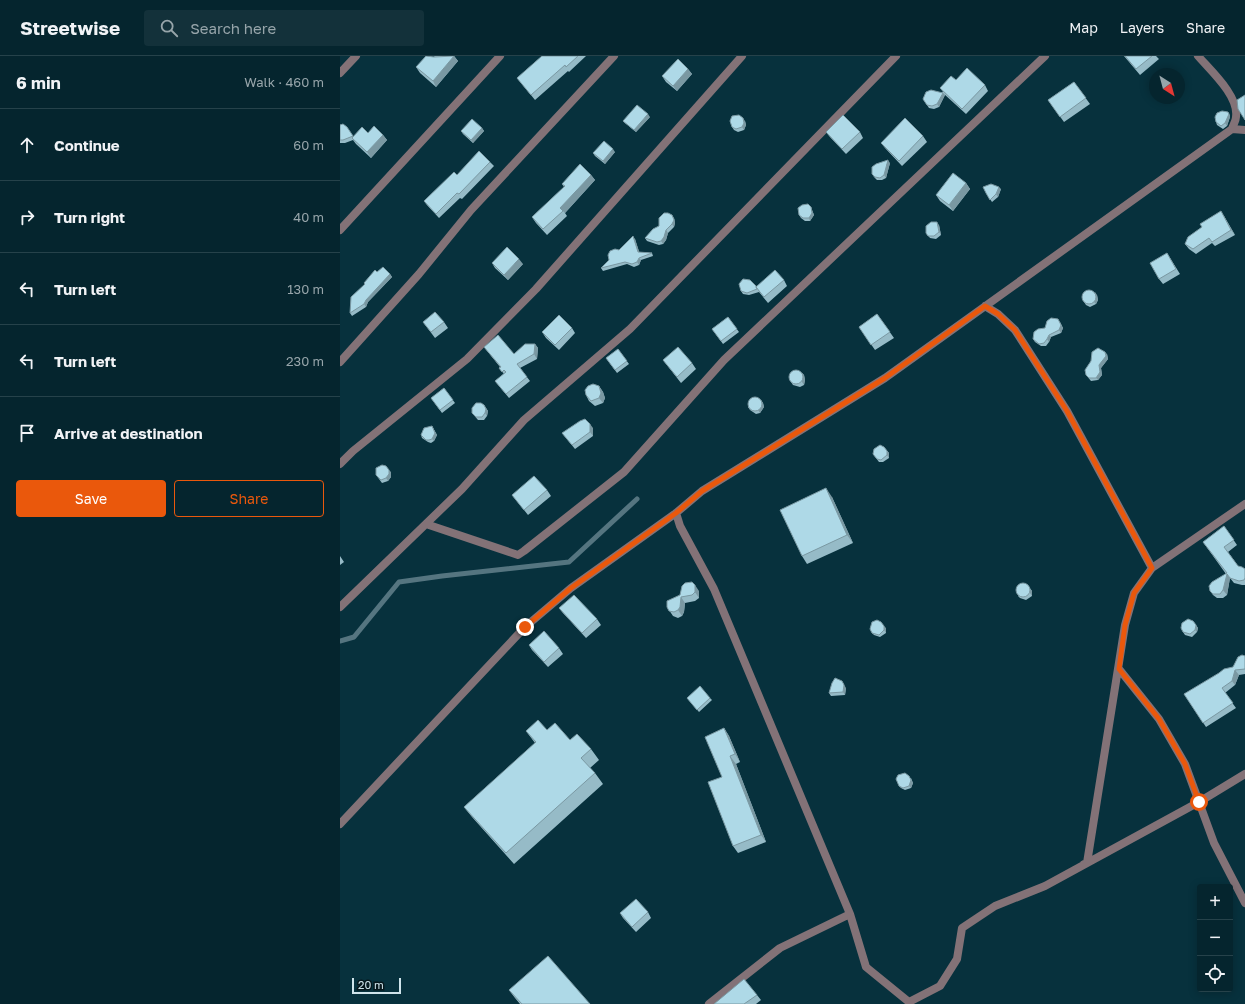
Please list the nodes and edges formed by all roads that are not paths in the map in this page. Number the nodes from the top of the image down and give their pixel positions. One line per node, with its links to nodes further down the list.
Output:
1 (356, 56): 8 (street)
2 (500, 56): 11 (street)
3 (614, 56): 13 (street)
4 (742, 56): 14 (street)
5 (896, 56): 17 (street)
6 (1045, 56): 17 (street)
7 (1198, 56): 9 (street)
8 (340, 73)
9 (1232, 129): 10 (street); 12 (street)
10 (1245, 130)
11 (340, 230)
12 (985, 306): 16 (street); 18 (street)
13 (340, 362)
14 (340, 464)
15 (1245, 504): 18 (street)
16 (676, 513): 23 (street); 26 (street)
17 (426, 524): 19 (street)
18 (1152, 568): 20 (street)
19 (340, 607)
20 (1119, 669): 22 (street); 24 (street)
21 (1245, 774): 22 (street)
22 (1199, 802): 24 (street); 25 (street)
23 (340, 824)
24 (1045, 886): 26 (street)
25 (1245, 903)
26 (850, 914): 27 (street)
27 (709, 1004)

